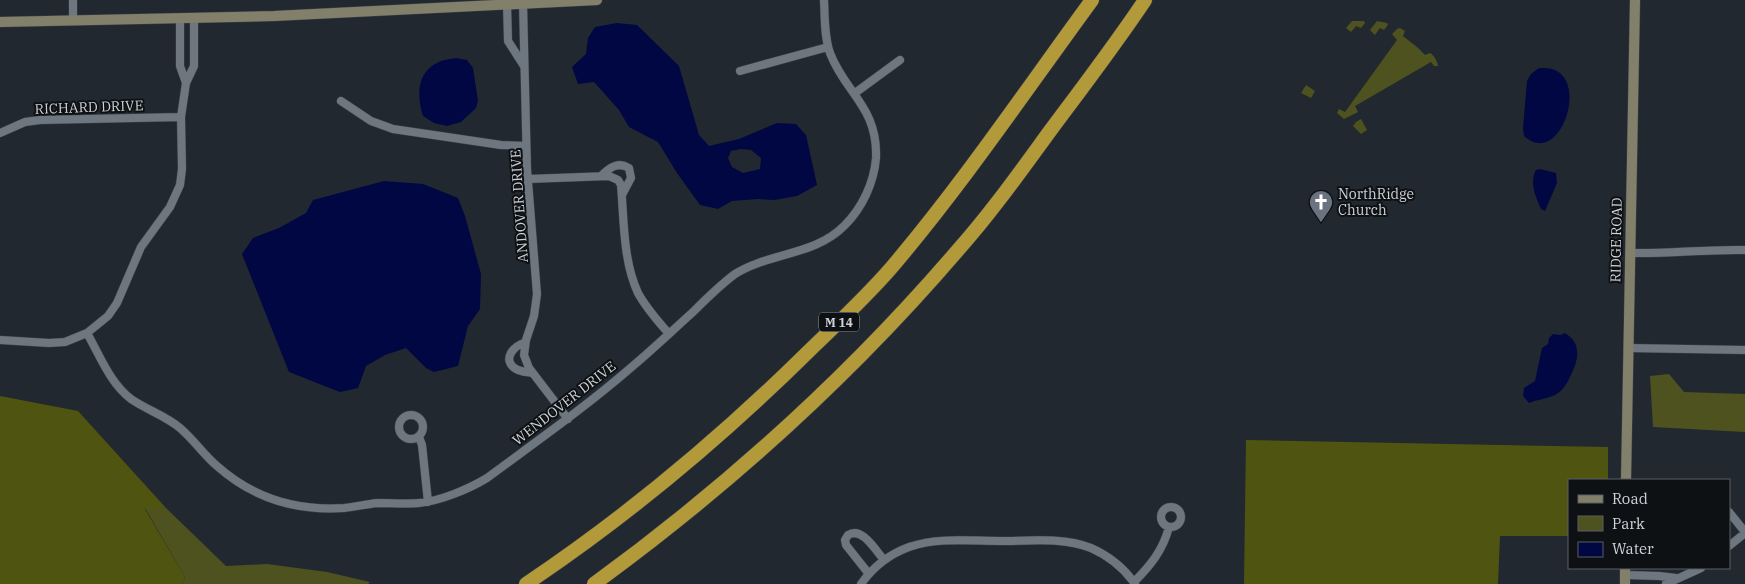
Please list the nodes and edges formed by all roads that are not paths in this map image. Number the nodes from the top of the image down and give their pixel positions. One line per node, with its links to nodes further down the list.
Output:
1 (73, 0): 11 (street)
2 (597, 0): 7 (main road)
3 (824, 0): 13 (street, WENDOVER DRIVE)
4 (1092, 0): 49 (highway, M 14)
5 (1145, 0): 50 (highway, M 14)
6 (1635, 0): 27 (main road, RIDGE ROAD)
7 (523, 3): 8 (main road); 15 (street, ANDOVER DRIVE)
8 (507, 4): 10 (main road); 15 (street)
9 (180, 18): 10 (main road); 11 (main road); 17 (street)
10 (194, 18): 17 (street)
11 (73, 20): 12 (main road)
12 (0, 22)
13 (828, 47): 16 (street); 18 (street, WENDOVER DRIVE)
14 (900, 60): 18 (street)
15 (524, 66): 22 (street, ANDOVER DRIVE)
16 (740, 71)
17 (186, 83): 20 (street)
18 (855, 93): 29 (street, WENDOVER DRIVE)
19 (341, 101): 22 (street)
20 (181, 117): 21 (street, RICHARD DRIVE); 28 (street)
21 (0, 133)
22 (526, 146): 24 (street, ANDOVER DRIVE)
23 (601, 176): 24 (street); 25 (street); 25 (street)
24 (528, 179): 31 (street, ANDOVER DRIVE)
25 (622, 195): 29 (street)
26 (1745, 250): 27 (street)
27 (1630, 254): 32 (main road, RIDGE ROAD)
28 (87, 333): 30 (street); 38 (street, WENDOVER DRIVE)
29 (669, 334): 35 (street, WENDOVER DRIVE)
30 (0, 340)
31 (525, 343): 34 (street, ANDOVER DRIVE); 34 (street, ANDOVER DRIVE)
32 (1628, 348): 33 (street); 37 (main road, RIDGE ROAD)
33 (1745, 350)
34 (532, 373): 35 (street, ANDOVER DRIVE)
35 (568, 419): 38 (street, WENDOVER DRIVE)
36 (419, 436): 38 (street)
37 (1626, 479)
38 (428, 502)
39 (1730, 513): 41 (street)
40 (1169, 527): 48 (street)
41 (1745, 532): 42 (street)
42 (1730, 544)
43 (884, 560): 45 (street); 45 (street); 48 (street)
44 (1698, 569): 47 (street)
45 (869, 574): 51 (street)
46 (1625, 576): 47 (street)
47 (1676, 578): 52 (street)
48 (1135, 583)
49 (526, 584)
50 (594, 584)
51 (861, 584)
52 (1666, 584)

